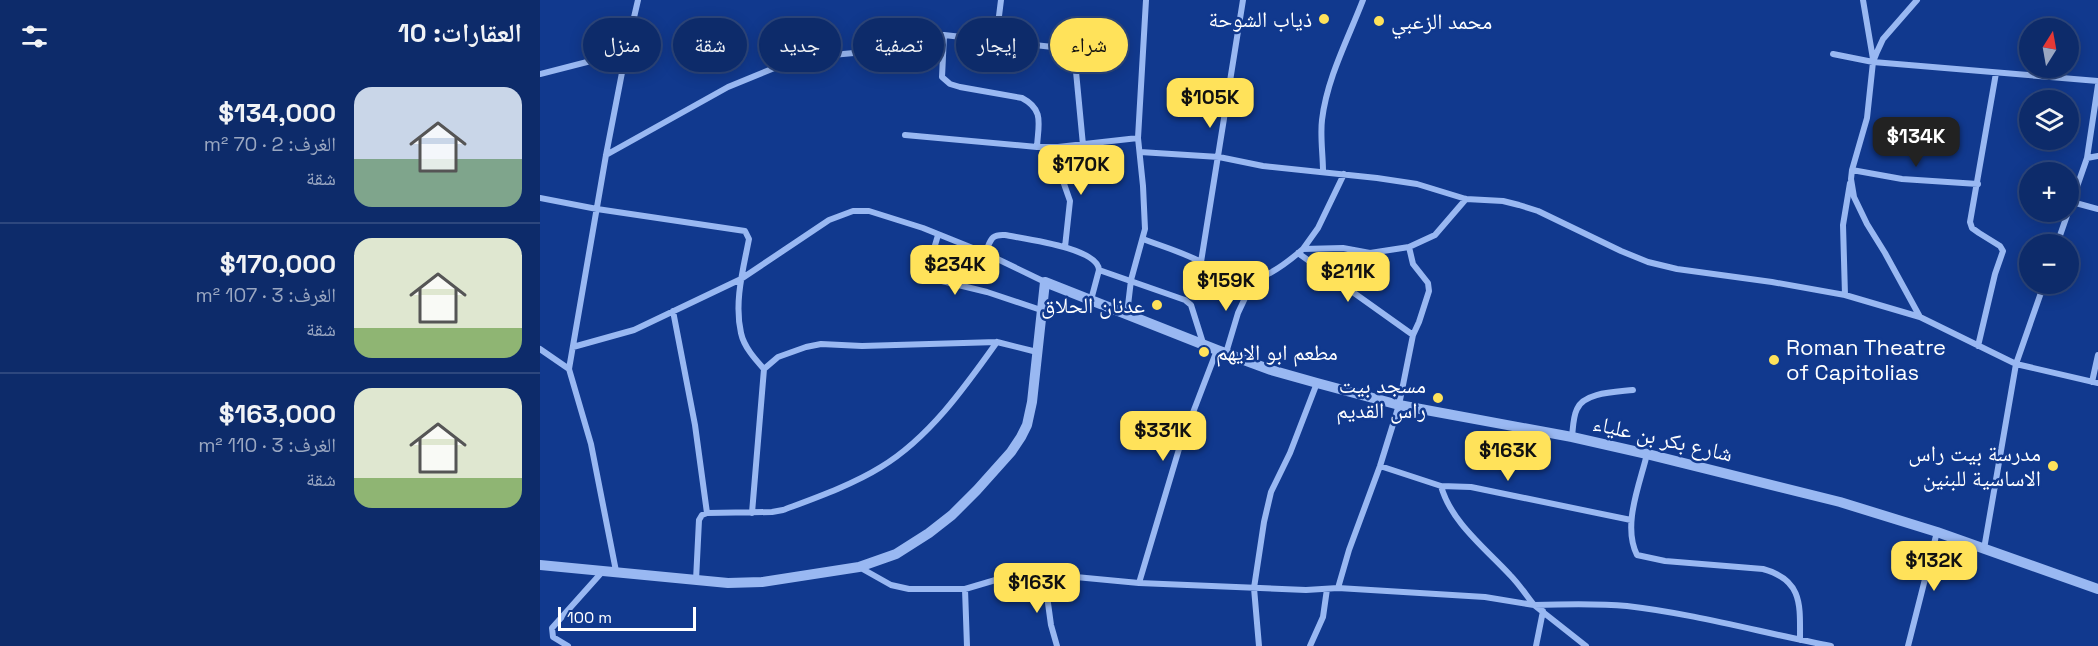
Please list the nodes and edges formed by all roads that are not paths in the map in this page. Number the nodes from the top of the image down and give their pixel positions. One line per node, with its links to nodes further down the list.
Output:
1 (638, 0): 8 (street)
2 (1001, 0): 9 (street)
3 (1146, 0): 23 (street)
4 (1243, 0): 30 (street)
5 (1363, 0): 33 (street)
6 (1863, 0): 15 (street)
7 (1917, 0): 15 (street)
8 (634, 18)
9 (999, 18)
10 (944, 35): 11 (street)
11 (956, 36)
12 (1038, 45): 24 (street)
13 (853, 53): 28 (street)
14 (1833, 54): 15 (street)
15 (1874, 62): 19 (street); 32 (street)
16 (583, 63): 20 (street)
17 (622, 72): 28 (street)
18 (942, 72): 25 (street)
19 (1996, 73): 21 (street); 37 (street)
20 (540, 74)
21 (2098, 83): 31 (street)
22 (904, 135): 25 (street)
23 (1138, 138): 24 (street); 27 (street)
24 (1083, 145): 26 (street)
25 (1037, 147): 26 (street)
26 (1058, 147): 45 (street)
27 (1140, 152): 30 (street); 44 (street)
28 (606, 155): 41 (street)
29 (2098, 156): 31 (street)
30 (1219, 157): 33 (street); 49 (street)
31 (2087, 158): 36 (street)
32 (1852, 170): 35 (street); 37 (street)
33 (1323, 171): 34 (street)
34 (1344, 174): 39 (street); 47 (street)
35 (1851, 179): 56 (street); 61 (street)
36 (2079, 181)
37 (1978, 184): 65 (street)
38 (540, 198): 41 (street)
39 (1466, 199): 46 (street); 56 (street)
40 (2079, 204): 42 (street)
41 (597, 209): 51 (street); 66 (street)
42 (2098, 209)
43 (938, 235): 48 (street); 51 (street); 58 (street)
44 (1143, 238): 49 (street); 52 (street)
45 (1065, 247): 48 (street); 50 (street)
46 (1409, 247): 47 (street); 62 (street)
47 (1300, 251): 53 (street); 62 (street)
48 (985, 253): 54 (street)
49 (1201, 262): 53 (street)
50 (1099, 270): 52 (street); 57 (street)
51 (741, 279): 59 (street); 73 (street)
52 (1131, 280): 60 (street); 64 (street)
53 (1253, 281): 69 (street)
54 (1045, 282): 57 (street, شارع بكر بن علياء); 58 (street)
55 (2040, 294): 71 (street)
56 (1845, 295): 61 (street)
57 (1091, 300): 60 (street, شارع بكر بن علياء)
58 (1041, 309): 68 (street)
59 (673, 311): 66 (street); 82 (street)
60 (1127, 314): 64 (street, شارع بكر بن علياء)
61 (1920, 317): 65 (street)
62 (1413, 335): 77 (street)
63 (997, 342): 68 (street); 73 (street); 83 (street)
64 (1203, 344): 69 (street, شارع بكر بن علياء)
65 (1978, 346): 71 (street)
66 (573, 347): 72 (street)
67 (540, 349): 72 (street)
68 (1037, 352): 88 (street)
69 (1221, 352): 75 (street, شارع بكر بن علياء); 93 (street)
70 (2098, 355): 74 (street)
71 (2016, 364): 74 (street); 86 (street)
72 (569, 369): 90 (street)
73 (764, 369): 83 (street)
74 (2095, 382)
75 (1317, 383): 77 (street, شارع بكر بن علياء); 94 (street)
76 (1633, 390): 78 (street)
77 (1400, 405): 78 (street, شارع بكر بن علياء); 80 (street)
78 (1572, 437): 79 (street, شارع بكر بن علياء)
79 (1647, 454): 84 (street); 85 (street, شارع بكر بن علياء)
80 (1380, 466): 81 (street); 95 (street)
81 (1441, 486): 84 (street); 99 (street)
82 (707, 513): 83 (street); 92 (street)
83 (752, 513)
84 (1631, 520): 101 (street)
85 (1937, 532): 86 (street, شارع بكر بن علياء); 110 (street)
86 (1984, 549): 98 (street, شارع بكر بن علياء)
87 (540, 565): 89 (street)
88 (859, 567): 92 (street); 96 (street)
89 (603, 571): 90 (street); 102 (street)
90 (615, 572): 92 (street)
91 (1044, 574): 93 (street); 96 (street); 104 (street)
92 (696, 580)
93 (1139, 583): 94 (street)
94 (1254, 588): 97 (street); 105 (street)
95 (1338, 588): 97 (street); 99 (street)
96 (965, 589): 103 (street)
97 (1327, 589): 106 (street)
98 (2098, 589)
99 (1534, 605): 100 (street); 101 (street)
100 (1543, 611): 107 (street); 108 (street)
101 (1800, 640): 109 (street)
102 (568, 646)
103 (967, 646)
104 (1057, 646)
105 (1259, 646)
106 (1310, 646)
107 (1536, 646)
108 (1586, 646)
109 (1831, 646)
110 (1908, 646)

